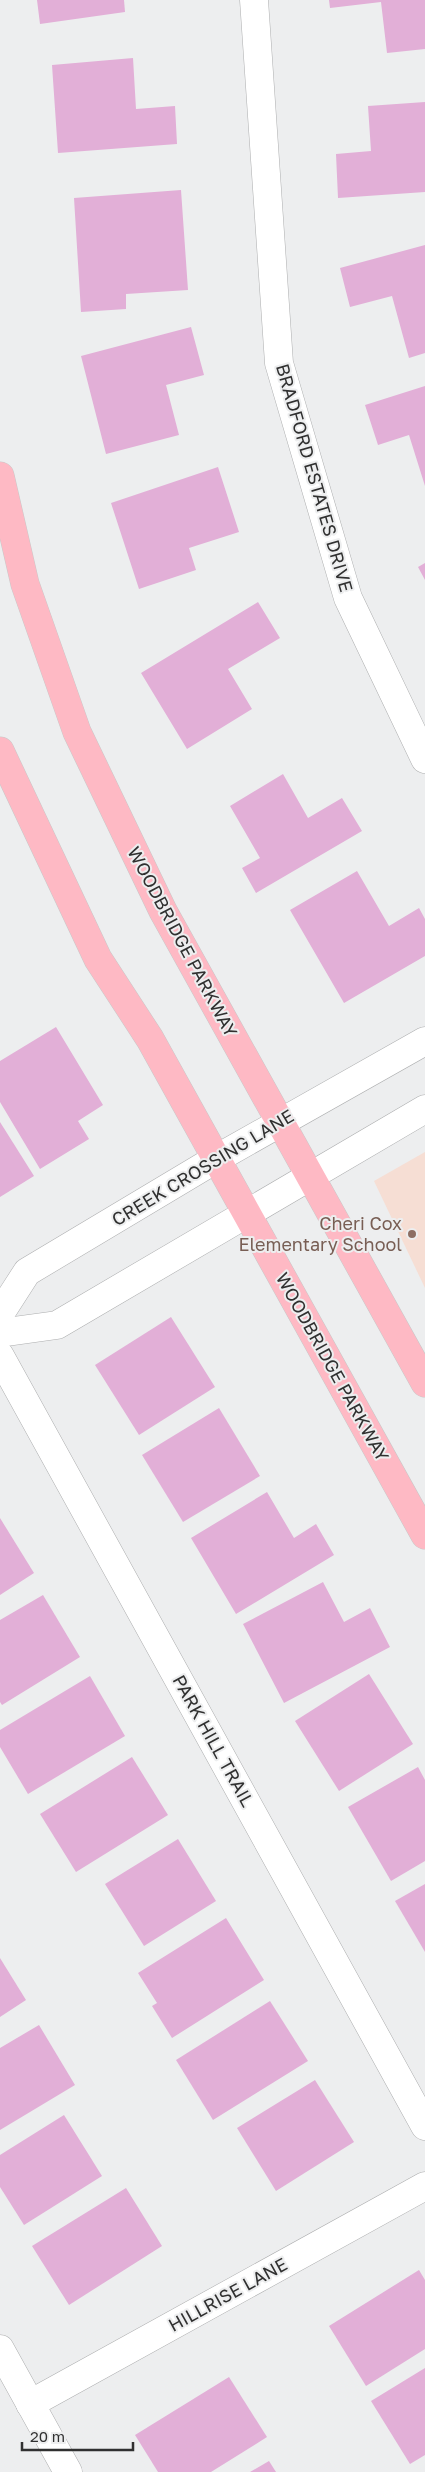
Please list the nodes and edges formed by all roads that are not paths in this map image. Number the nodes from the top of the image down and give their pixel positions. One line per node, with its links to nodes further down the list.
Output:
1 (254, 0): 4 (street, BRADFORD ESTATES DRIVE)
2 (0, 476): 7 (main road, WOODBRIDGE PARKWAY)
3 (0, 751): 8 (main road, WOODBRIDGE PARKWAY)
4 (425, 759)
5 (425, 1041): 7 (street, CREEK CROSSING LANE)
6 (425, 1109): 9 (street)
7 (279, 1122): 8 (street, CREEK CROSSING LANE); 9 (main road, WOODBRIDGE PARKWAY)
8 (216, 1159): 10 (main road, WOODBRIDGE PARKWAY); 11 (street, CREEK CROSSING LANE)
9 (310, 1178): 10 (street); 14 (main road, WOODBRIDGE PARKWAY)
10 (246, 1213): 12 (street); 15 (main road, WOODBRIDGE PARKWAY)
11 (0, 1314)
12 (0, 1333)
13 (0, 1356): 16 (street, PARK HILL TRAIL)
14 (425, 1383)
15 (425, 1534)
16 (425, 2126)
17 (425, 2186): 19 (street, HILLRISE LANE)
18 (0, 2349): 19 (street)
19 (30, 2404): 20 (street)
20 (68, 2472)

